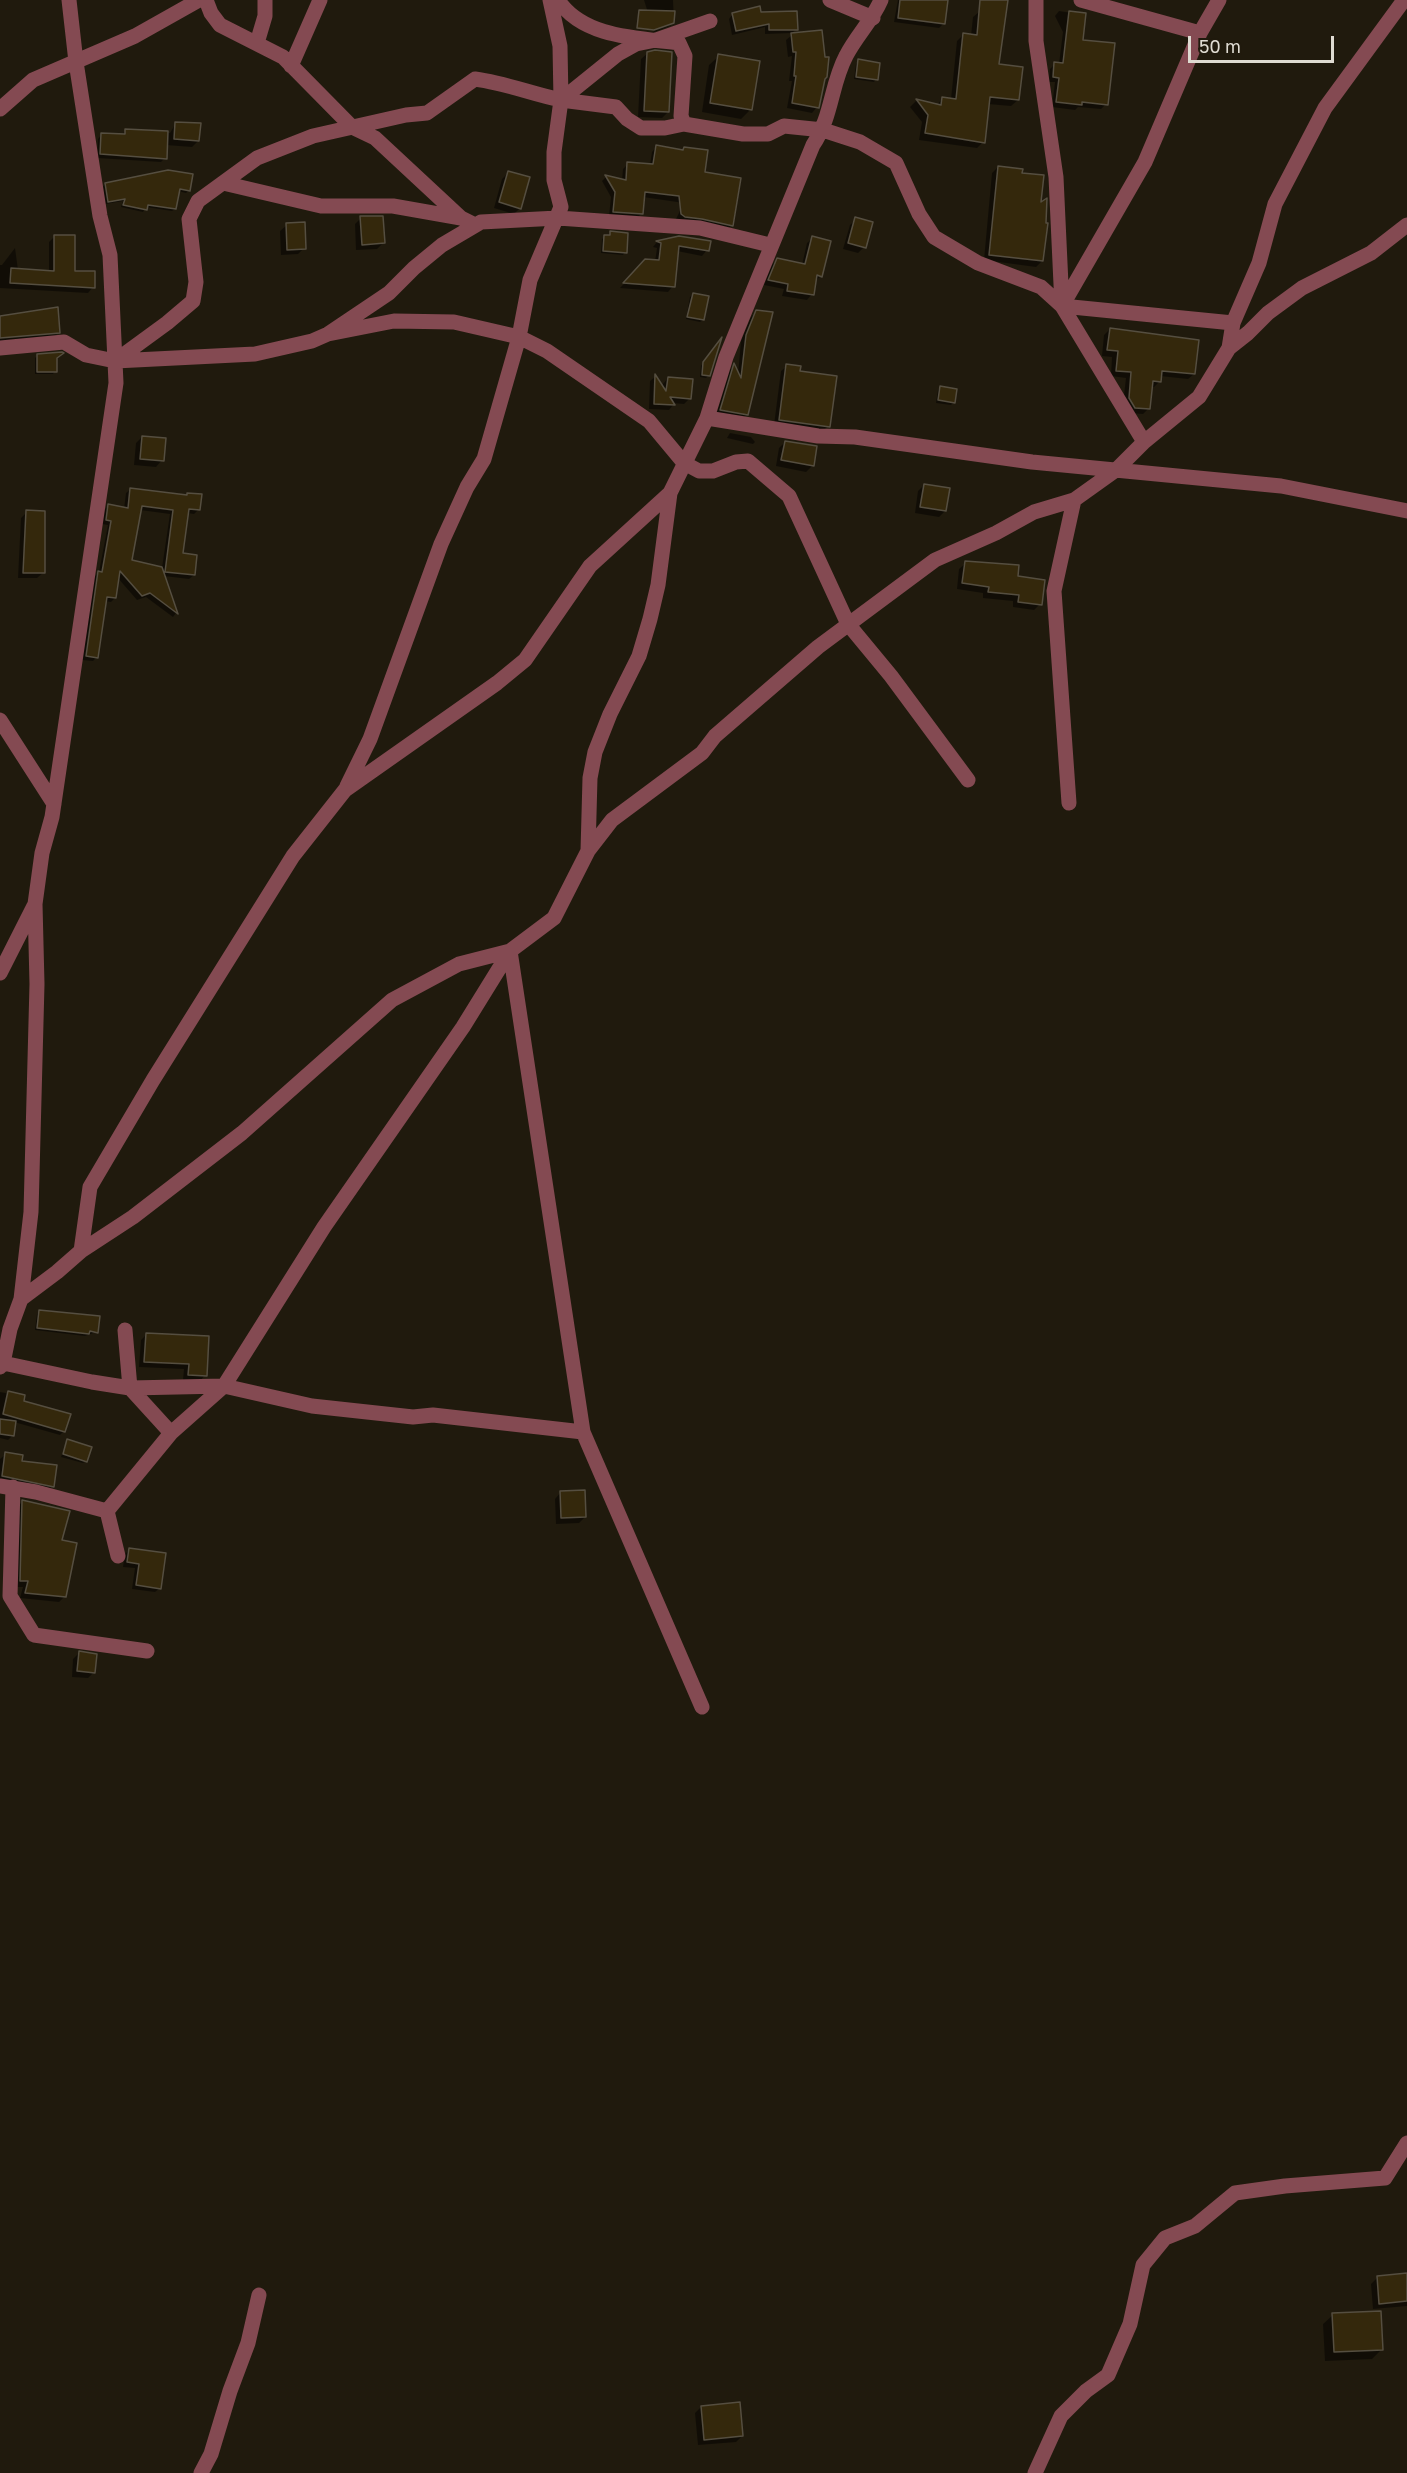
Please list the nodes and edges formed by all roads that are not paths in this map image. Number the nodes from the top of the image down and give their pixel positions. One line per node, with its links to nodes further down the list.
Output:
1 (69, 0): 19 (street)
2 (198, 0): 19 (street)
3 (206, 0): 18 (street)
4 (265, 0): 18 (street)
5 (320, 0): 20 (street)
6 (550, 0): 21 (street)
7 (558, 0): 17 (street)
8 (830, 0): 14 (street)
9 (881, 0): 14 (street)
10 (1036, 0): 32 (street)
11 (1081, 0): 16 (street)
12 (1219, 0): 16 (street)
13 (1404, 0): 33 (street)
14 (873, 18): 25 (street)
15 (710, 21): 17 (street)
16 (1200, 33): 32 (street)
17 (656, 40): 21 (street); 23 (street)
18 (257, 43): 20 (street)
19 (76, 62): 22 (street); 38 (street)
20 (291, 66): 24 (street)
21 (561, 100): 23 (street); 24 (street); 28 (street)
22 (0, 109)
23 (684, 124): 25 (street)
24 (352, 127): 26 (street); 27 (street)
25 (823, 130): 31 (street); 32 (street)
26 (223, 183): 27 (street); 38 (street)
27 (460, 218): 29 (street)
28 (558, 219): 29 (street); 31 (street); 35 (street)
29 (475, 225): 34 (street)
30 (1407, 225): 37 (street)
31 (770, 245): 39 (street)
32 (1062, 306): 33 (street); 40 (street)
33 (1233, 323): 37 (street)
34 (328, 334): 35 (street); 38 (street)
35 (519, 337): 41 (street); 49 (street)
36 (0, 348): 38 (street)
37 (1229, 348): 40 (street)
38 (115, 361): 51 (street)
39 (707, 418): 41 (street); 42 (street)
40 (1143, 442): 42 (street)
41 (684, 463): 43 (street); 46 (street)
42 (1116, 470): 44 (street); 45 (street)
43 (670, 493): 49 (street); 52 (street)
44 (1074, 500): 46 (street); 50 (street)
45 (1407, 511)
46 (848, 624): 48 (street); 52 (street)
47 (0, 720): 51 (street)
48 (968, 780)
49 (345, 790): 56 (street)
50 (1069, 803)
51 (54, 804): 53 (street)
52 (588, 851): 54 (street)
53 (35, 904): 55 (street); 57 (street)
54 (510, 951): 56 (street); 60 (street); 62 (street)
55 (0, 973)
56 (81, 1251): 57 (street)
57 (21, 1299): 59 (street)
58 (125, 1330): 61 (street)
59 (1, 1365): 61 (street)
60 (224, 1386): 61 (street); 62 (street); 63 (street)
61 (130, 1388): 63 (street)
62 (583, 1432): 68 (street)
63 (171, 1433): 65 (street)
64 (6, 1486): 65 (street); 67 (street)
65 (107, 1510): 66 (street)
66 (118, 1556)
67 (147, 1651)
68 (702, 1707)
69 (1407, 2143): 72 (street)
70 (259, 2295): 71 (street)
71 (201, 2473)
72 (1035, 2473)

